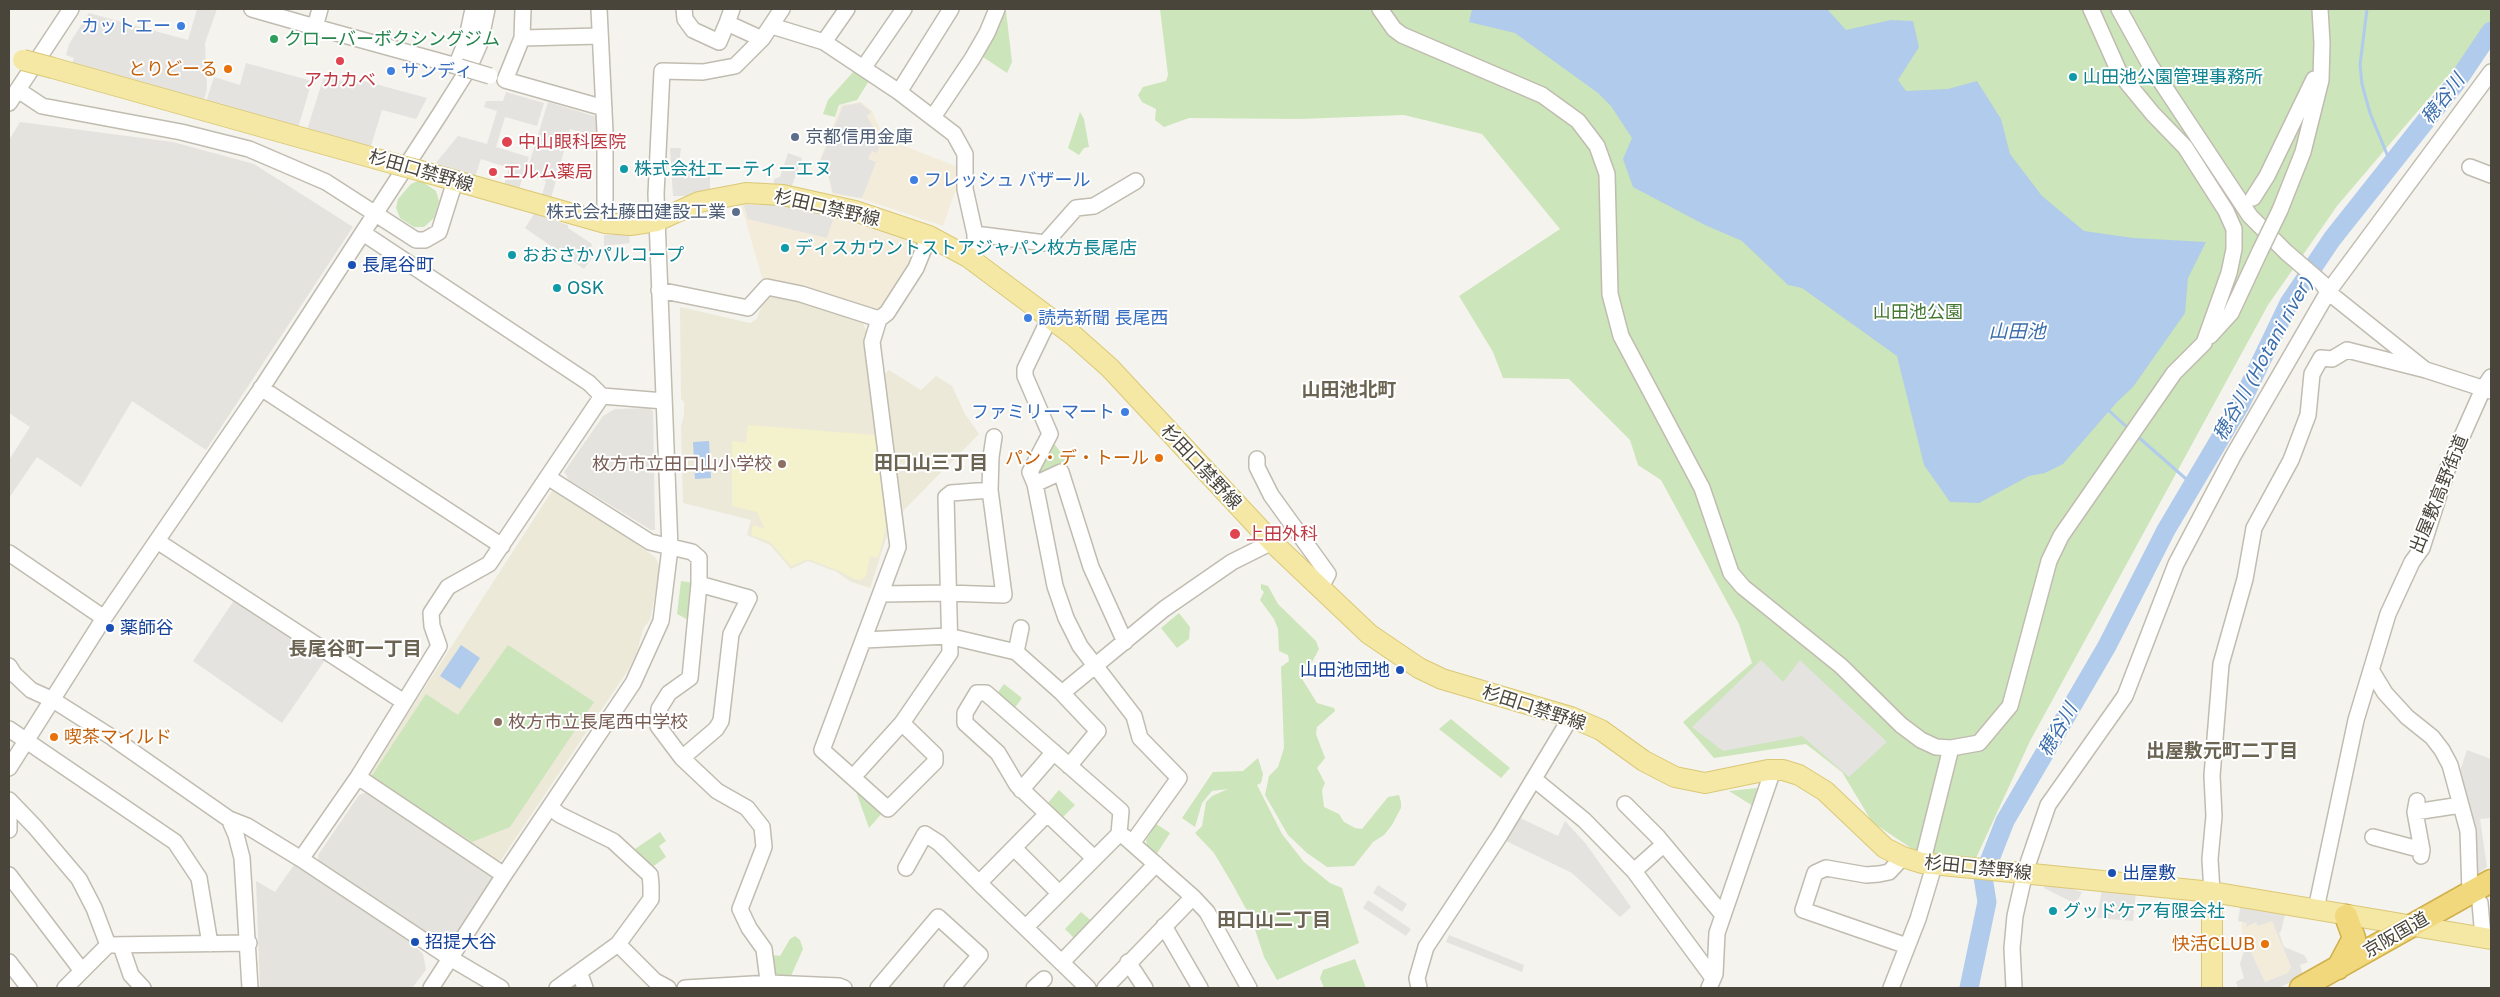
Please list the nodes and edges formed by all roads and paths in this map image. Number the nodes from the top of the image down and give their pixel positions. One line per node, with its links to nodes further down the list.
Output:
1 (71, 9): 31 (street)
2 (252, 9): 20 (street)
3 (320, 9): 20 (street)
4 (473, 9): 27 (street)
5 (487, 9): 41 (street)
6 (523, 9): 22 (street)
7 (599, 9): 21 (street)
8 (684, 9): 18 (street)
9 (782, 9): 19 (street)
10 (847, 9): 24 (street)
11 (904, 9): 28 (street)
12 (951, 9): 32 (street)
13 (997, 9): 35 (street)
14 (1380, 9): 88 (street)
15 (2091, 9): 52 (street)
16 (2320, 9): 26 (street)
17 (2122, 10): 48 (street)
18 (730, 16): 23 (street)
19 (772, 26): 23 (street); 24 (street)
20 (315, 27): 27 (street)
21 (600, 36): 22 (street); 34 (street)
22 (522, 38): 30 (street)
23 (762, 39): 42 (street)
24 (824, 42): 28 (street)
25 (16, 58): 38 (main road, 杉田口禁野線, bridge)
26 (2320, 66): 40 (street); 52 (street, bridge)
27 (458, 67): 30 (street, bridge)
28 (864, 67): 32 (street)
29 (2491, 72): 48 (street)
30 (505, 80): 34 (street)
31 (18, 90): 33 (street); 41 (street)
32 (899, 92): 35 (street)
33 (9, 103)
34 (604, 108): 43 (street)
35 (933, 117): 45 (street)
36 (2470, 167): 37 (street)
37 (2491, 175)
38 (455, 181): 41 (street); 43 (main road, 杉田口禁野線)
39 (1136, 181): 45 (street)
40 (2253, 198)
41 (375, 215): 44 (street)
42 (657, 221): 43 (main road, 杉田口禁野線); 46 (main road, 杉田口禁野線); 49 (street)
43 (605, 222)
44 (363, 233): 55 (street); 56 (street)
45 (975, 234): 47 (street)
46 (929, 236): 47 (main road, 杉田口禁野線); 51 (street)
47 (968, 257): 50 (main road, 杉田口禁野線)
48 (2325, 287): 53 (street); 118 (street)
49 (659, 290): 51 (street); 57 (street)
50 (1050, 317): 61 (street); 64 (main road, 杉田口禁野線)
51 (879, 319): 71 (street)
52 (2204, 343): 88 (street)
53 (2426, 370): 54 (street); 123 (street)
54 (2488, 386): 80 (street, 出屋敷高野街道)
55 (261, 388): 63 (street); 65 (street)
56 (602, 396): 57 (street); 60 (street)
57 (664, 401): 66 (street)
58 (994, 437): 62 (street)
59 (1257, 459): 69 (street)
60 (548, 478): 65 (street); 66 (street)
61 (1035, 484): 76 (street); 79 (street)
62 (990, 490): 70 (street); 70 (street)
63 (156, 541): 72 (street); 83 (street)
64 (1272, 542): 69 (main road, 杉田口禁野線); 76 (street)
65 (502, 546): 83 (street)
66 (670, 548): 68 (street); 101 (street)
67 (9, 553): 72 (street)
68 (699, 584): 90 (street); 90 (street)
69 (1321, 587): 84 (main road, 杉田口禁野線)
70 (948, 593): 71 (street); 74 (street)
71 (880, 594): 75 (street)
72 (104, 618): 82 (street)
73 (1021, 628): 77 (street)
74 (948, 636): 75 (street); 77 (street); 85 (street)
75 (864, 640): 94 (street)
76 (1125, 642): 79 (street)
77 (1016, 652): 81 (street)
78 (9, 666): 82 (street)
79 (1094, 666): 81 (street); 108 (street)
80 (2371, 670): 100 (street); 127 (street, 出屋敷高野街道)
81 (1062, 694): 91 (street)
82 (53, 700): 87 (street); 104 (street)
83 (404, 702): 95 (street)
84 (1571, 717): 93 (main road, 杉田口禁野線); 96 (street)
85 (902, 723): 94 (street); 94 (street)
86 (9, 729): 87 (street)
87 (26, 742): 92 (street); 135 (street)
88 (1951, 748): 114 (street)
89 (1054, 752): 91 (street); 97 (street); 97 (street)
90 (682, 758): 147 (street)
91 (1069, 766): 106 (street)
92 (9, 768)
93 (1773, 770): 111 (main road, 杉田口禁野線); 128 (street)
94 (854, 776)
95 (358, 777): 113 (street); 120 (street)
96 (1534, 779): 117 (street); 166 (street)
97 (1021, 790): 102 (street)
98 (9, 800): 137 (street)
99 (1625, 804): 109 (street)
100 (2461, 805): 107 (street); 126 (street)
101 (551, 808): 120 (street); 136 (street)
102 (1047, 814): 110 (street); 112 (street)
103 (9, 819): 105 (street)
104 (229, 819): 113 (street); 134 (street)
105 (9, 830)
106 (1119, 834): 108 (street); 112 (street)
107 (2380, 835)
108 (1133, 842): 115 (street)
109 (1662, 846): 117 (street); 128 (street)
110 (1014, 848): 122 (street); 124 (street)
111 (1902, 857): 114 (main road, 杉田口禁野線); 138 (street)
112 (1094, 858): 124 (street)
113 (301, 859): 139 (street)
114 (1934, 863): 118 (main road, 杉田口禁野線); 138 (street)
115 (1156, 864): 125 (street); 141 (street)
116 (906, 868): 122 (street)
117 (1634, 871): 146 (street)
118 (2019, 872): 123 (main road, 杉田口禁野線); 168 (street)
119 (9, 875): 144 (street)
120 (504, 875): 139 (street)
121 (2491, 881): 126 (highway, 京阪国道)
122 (979, 883): 131 (street)
123 (2212, 892): 127 (main road, 杉田口禁野線); 169 (main road)
124 (1059, 893): 131 (street)
125 (1193, 897): 130 (street); 165 (street)
126 (2481, 897): 132 (highway, 京阪国道); 133 (street)
127 (2316, 909): 129 (main road, 杉田口禁野線)
128 (1723, 916): 146 (street)
129 (2346, 916): 132 (main road, 杉田口禁野線); 143 (highway)
130 (1164, 926): 142 (street); 164 (street)
131 (1026, 927): 141 (street)
132 (2423, 927): 133 (main road, 杉田口禁野線); 143 (highway, 京阪国道); 171 (highway, 京阪国道)
133 (2487, 938)
134 (249, 943): 135 (street); 152 (street)
135 (210, 944): 137 (street)
136 (618, 944): 145 (street); 156 (street)
137 (115, 946): 144 (street); 151 (street)
138 (1907, 946): 167 (street)
139 (450, 958): 153 (street); 154 (street)
140 (9, 962): 149 (street)
141 (1062, 962): 161 (street)
142 (1128, 962): 162 (street); 163 (street)
143 (2338, 968): 170 (highway, 京阪国道)
144 (82, 971): 150 (street)
145 (580, 974): 148 (street); 155 (street)
146 (1711, 983)
147 (769, 985): 157 (street); 158 (street)
148 (560, 987)
149 (29, 988)
150 (65, 988)
151 (143, 988)
152 (250, 988)
153 (431, 988)
154 (501, 988)
155 (585, 988)
156 (668, 988)
157 (685, 988)
158 (844, 988)
159 (878, 988): 160 (street)
160 (952, 988)
161 (1088, 988)
162 (1106, 988)
163 (1145, 988)
164 (1200, 988)
165 (1249, 988)
166 (1419, 988)
167 (1891, 988)
168 (2014, 988)
169 (2212, 988)
170 (2301, 988)
171 (2322, 988)

